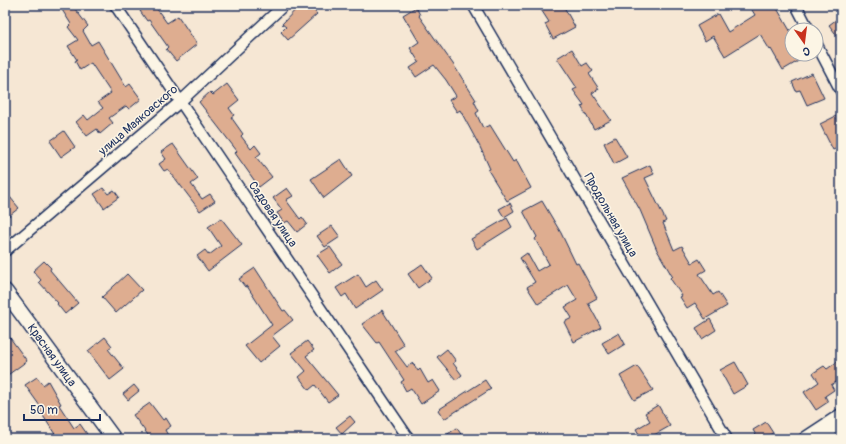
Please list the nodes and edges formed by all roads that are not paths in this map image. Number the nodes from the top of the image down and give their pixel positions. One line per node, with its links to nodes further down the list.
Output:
1 (115, 5): 8 (street, Садовая улица)
2 (284, 5): 8 (street, улица Маяковского)
3 (473, 5): 15 (street, Продольная улица)
4 (796, 5): 5 (street)
5 (805, 22)
6 (824, 58): 7 (street)
7 (841, 91)
8 (181, 101): 9 (street, улица Маяковского); 14 (street, Садовая улица)
9 (5, 251)
10 (5, 291): 13 (street, Красная улица)
11 (841, 416): 16 (street)
12 (841, 431): 17 (street)
13 (114, 439)
14 (409, 439)
15 (727, 439)
16 (806, 439)
17 (829, 439)

